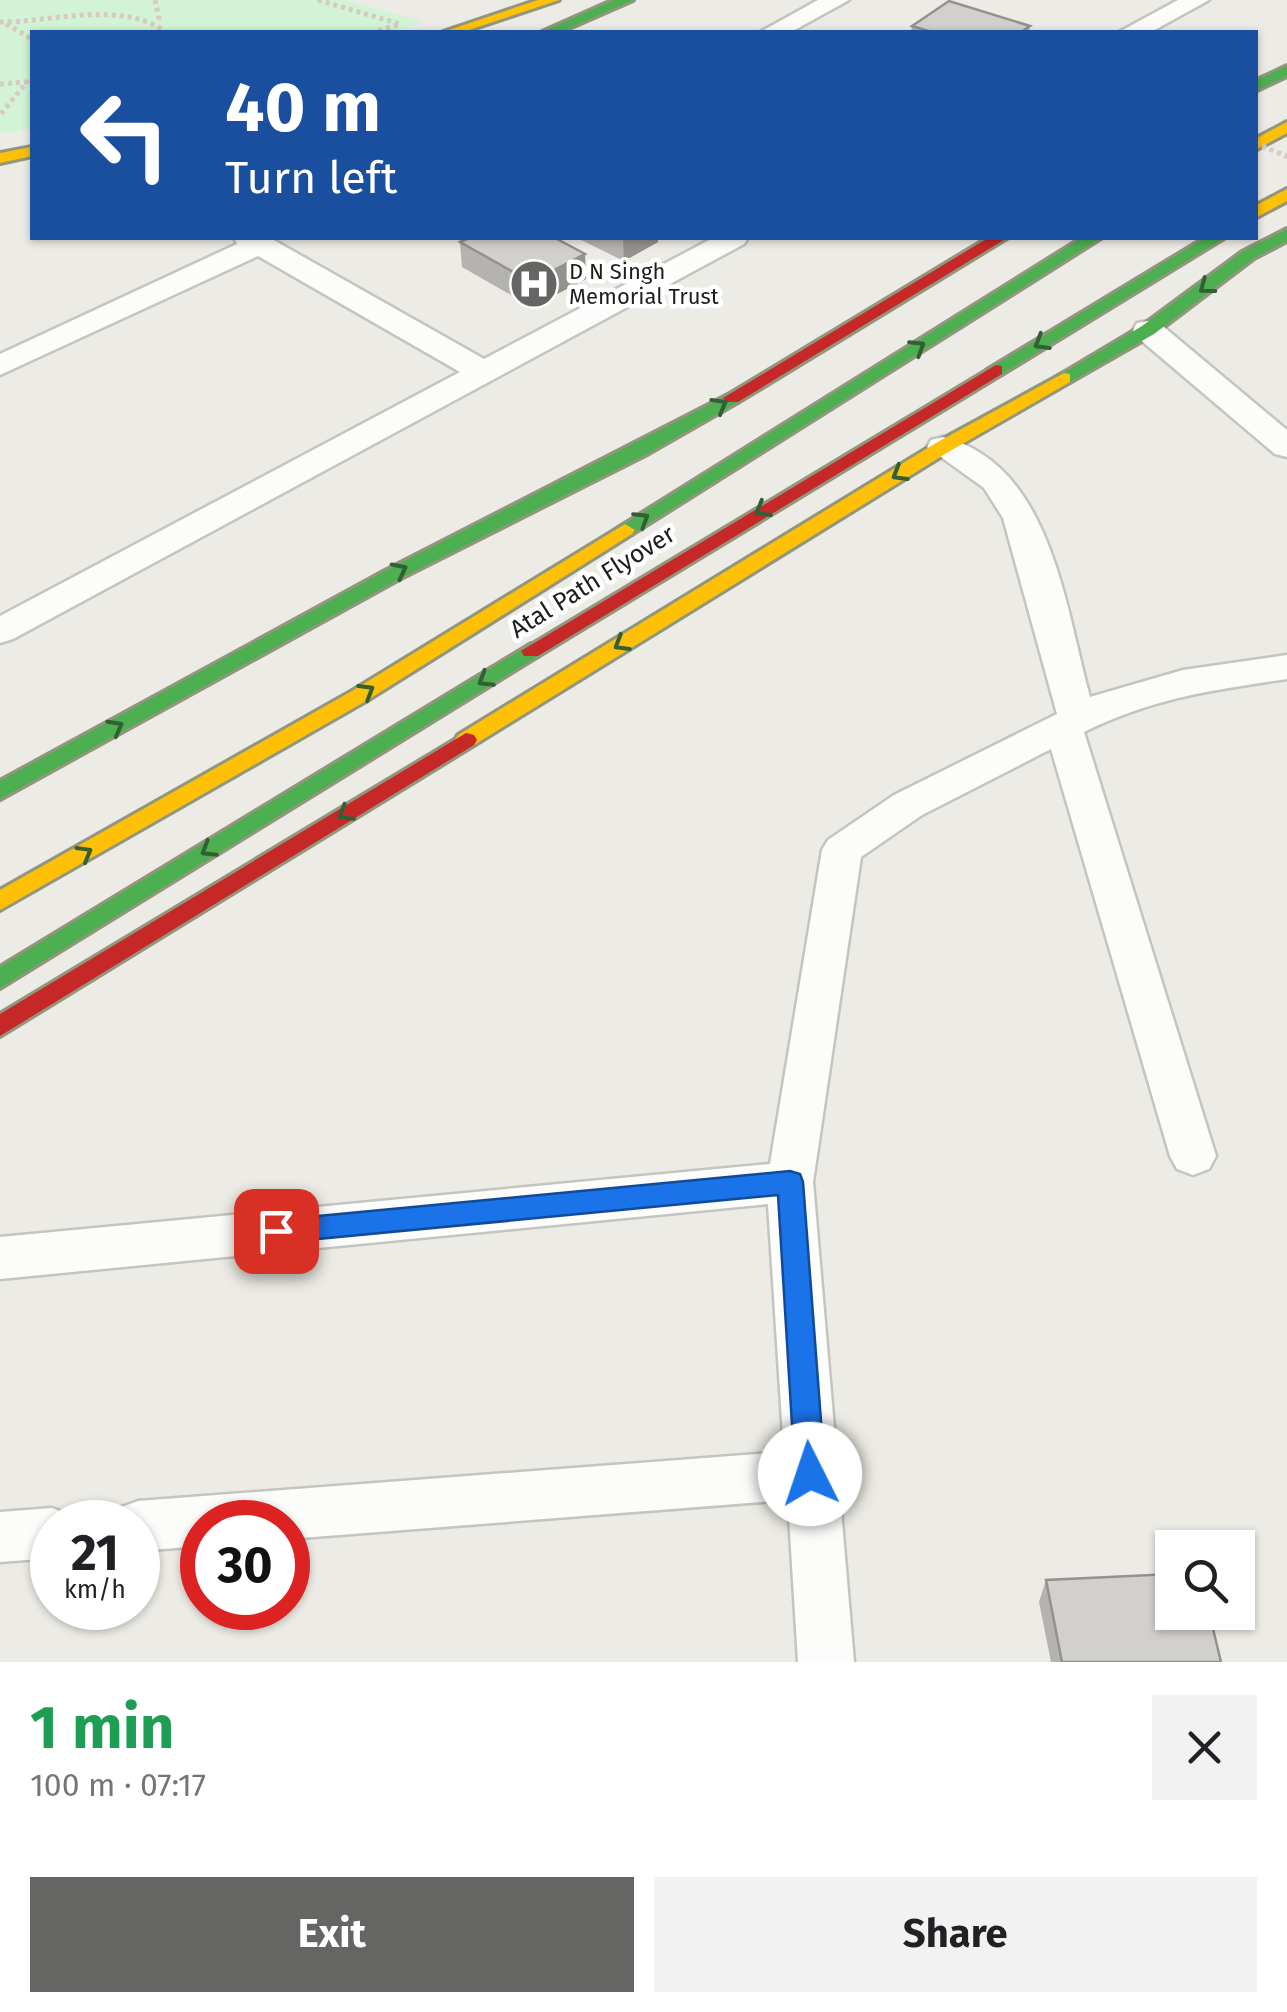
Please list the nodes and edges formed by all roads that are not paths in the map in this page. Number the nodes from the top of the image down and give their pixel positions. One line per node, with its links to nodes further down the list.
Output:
1 (552, 0): 5 (street)
2 (626, 0): 6 (street)
3 (837, 0): 7 (street)
4 (1197, 0): 8 (street)
5 (456, 30)
6 (553, 30)
7 (777, 30)
8 (1136, 30)
9 (1287, 70): 10 (street)
10 (1258, 85)
11 (1287, 128): 12 (street)
12 (1258, 142)
13 (30, 152): 14 (street)
14 (0, 158)
15 (1287, 194): 16 (street)
16 (1258, 211)
17 (1287, 234): 24 (street)
18 (730, 240): 27 (street)
19 (996, 240): 33 (street, one-way to 19)
20 (1090, 240): 34 (street, Atal Path Flyover, one-way to 20)
21 (1213, 240): 35 (street, Atal Path Flyover, one-way to 35)
22 (1220, 240): 24 (street)
23 (254, 241): 26 (street); 27 (street)
24 (1248, 255): 25 (street, one-way to 25)
25 (1148, 330): 28 (street); 29 (street)
26 (0, 366)
27 (484, 372): 30 (street)
28 (943, 447): 32 (street); 36 (street, one-way to 36)
29 (1287, 447)
30 (0, 631)
31 (1287, 667): 32 (street)
32 (1070, 722): 37 (street); 38 (street)
33 (0, 792)
34 (0, 901)
35 (0, 979)
36 (0, 1026)
37 (1193, 1156)
38 (790, 1182): 39 (street); 40 (street)
39 (0, 1258)
40 (810, 1474): 41 (street); 44 (street)
41 (160, 1524)
42 (30, 1535): 43 (street)
43 (0, 1537)
44 (826, 1662)

